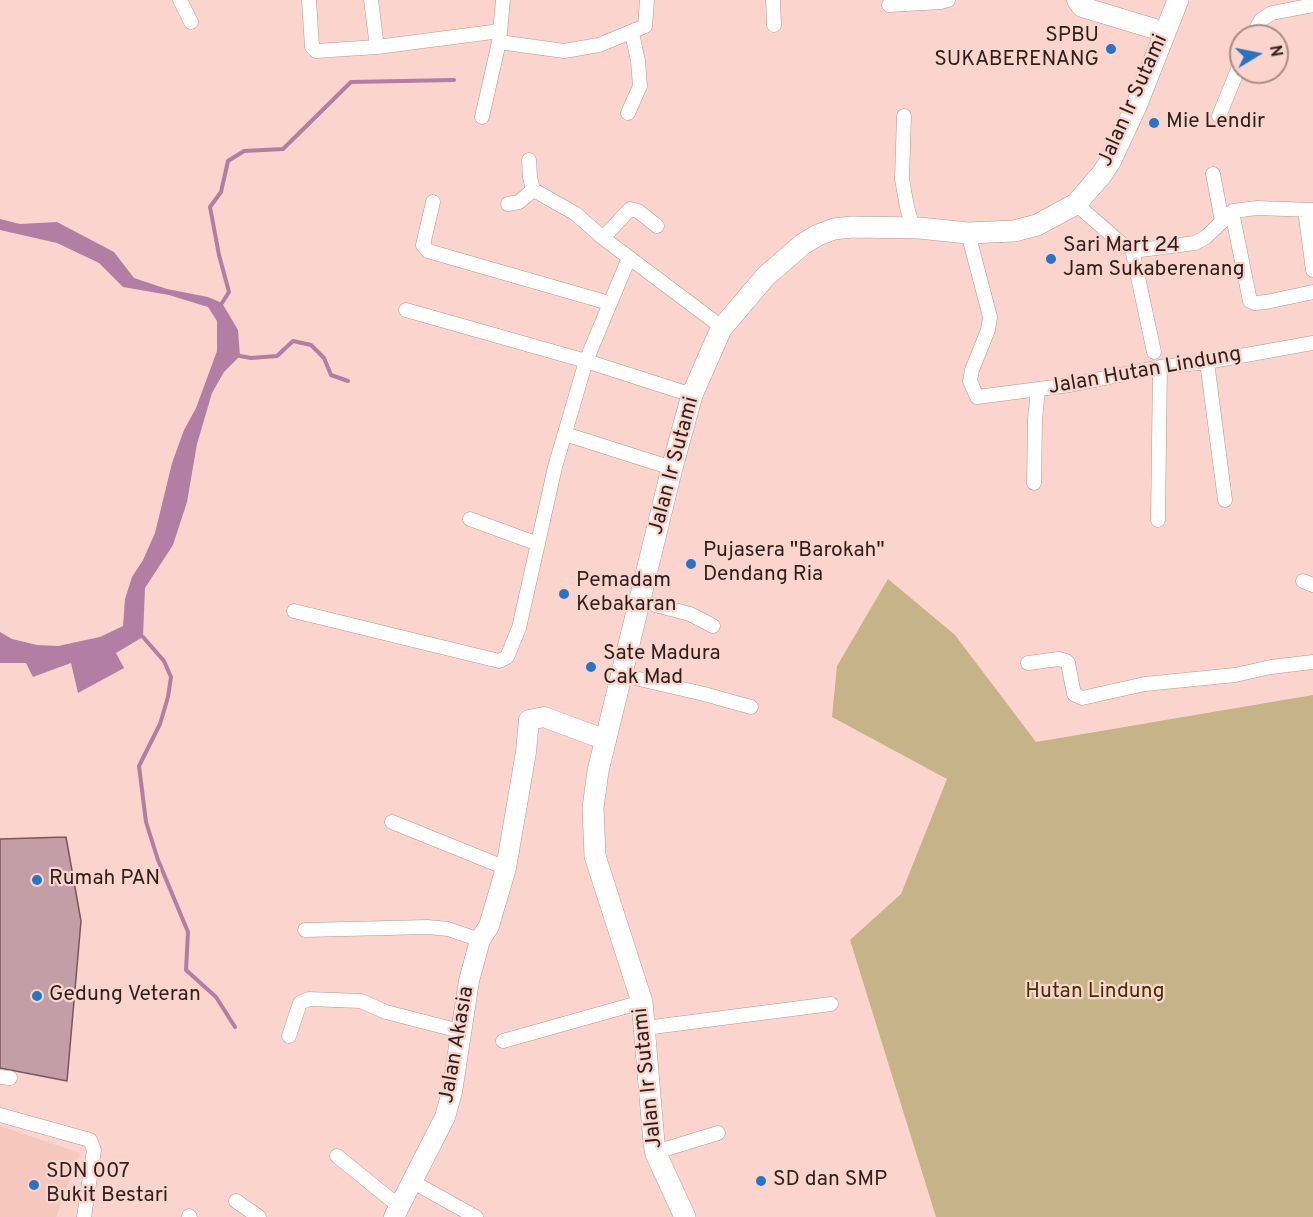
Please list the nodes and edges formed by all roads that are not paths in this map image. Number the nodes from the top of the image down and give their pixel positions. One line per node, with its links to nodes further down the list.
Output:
1 (180, 0): 12 (street)
2 (309, 0): 18 (street)
3 (371, 0): 18 (street)
4 (503, 0): 17 (street)
5 (647, 0): 16 (street)
6 (773, 0): 14 (street)
7 (948, 0): 10 (street)
8 (1077, 0): 15 (street)
9 (1178, 0): 15 (main road, Jalan Ir Sutami)
10 (889, 5)
11 (1313, 5): 13 (street)
12 (191, 22)
13 (1259, 24)
14 (774, 25)
15 (1165, 32): 29 (main road, Jalan Ir Sutami)
16 (632, 33): 17 (street); 20 (street)
17 (499, 37): 18 (street); 23 (street)
18 (377, 46)
19 (1232, 84): 22 (street)
20 (628, 113)
21 (904, 116): 33 (street)
22 (1219, 116)
23 (482, 117)
24 (529, 160): 26 (street)
25 (1213, 174): 31 (street)
26 (533, 190): 28 (street); 35 (street)
27 (433, 202): 40 (street)
28 (508, 204)
29 (1076, 204): 34 (main road, Jalan Ir Sutami); 36 (street)
30 (1309, 210): 31 (street); 38 (street)
31 (1227, 216): 36 (street); 39 (street)
32 (657, 226): 35 (street)
33 (914, 228): 34 (main road, Jalan Ir Sutami); 42 (main road, Jalan Ir Sutami)
34 (968, 233): 48 (street, Jalan Hutan Lindung)
35 (603, 238): 37 (street)
36 (1132, 249): 44 (street)
37 (629, 258): 40 (street); 42 (street)
38 (1313, 270)
39 (1313, 292)
40 (609, 303): 45 (street)
41 (406, 310): 45 (street)
42 (723, 328): 49 (main road, Jalan Ir Sutami)
43 (1313, 342): 46 (street, Jalan Hutan Lindung)
44 (1154, 352)
45 (586, 361): 49 (street); 50 (street)
46 (1207, 362): 47 (street, Jalan Hutan Lindung); 53 (street)
47 (1160, 367): 48 (street, Jalan Hutan Lindung); 55 (street)
48 (1038, 390): 52 (street)
49 (692, 395): 51 (main road, Jalan Ir Sutami)
50 (565, 434): 51 (street); 56 (street)
51 (672, 468): 57 (main road, Jalan Ir Sutami)
52 (1034, 483)
53 (1225, 500)
54 (470, 519): 56 (street)
55 (1158, 520)
56 (538, 544): 58 (street)
57 (639, 601): 59 (street); 62 (main road, Jalan Ir Sutami)
58 (294, 611)
59 (713, 626)
60 (1313, 662): 61 (street)
61 (1028, 663)
62 (622, 675): 63 (street); 64 (main road, Jalan Ir Sutami)
63 (751, 707)
64 (606, 740): 66 (street, Jalan Akasia); 69 (main road, Jalan Ir Sutami)
65 (392, 822): 66 (street)
66 (506, 868): 68 (street, Jalan Akasia)
67 (304, 930): 68 (street)
68 (480, 940): 72 (street, Jalan Akasia)
69 (642, 1002): 71 (main road, Jalan Ir Sutami); 74 (street)
70 (831, 1004): 71 (street)
71 (645, 1028): 77 (main road, Jalan Ir Sutami)
72 (460, 1031): 73 (street); 79 (street, Jalan Akasia)
73 (289, 1036)
74 (503, 1041)
75 (0, 1115): 82 (street)
76 (718, 1133): 77 (street)
77 (656, 1152): 85 (main road, Jalan Ir Sutami)
78 (337, 1156): 81 (street)
79 (413, 1182): 81 (street, Jalan Akasia); 84 (street)
80 (236, 1201): 83 (street)
81 (397, 1212)
82 (84, 1217)
83 (259, 1217)
84 (476, 1217)
85 (685, 1217)

